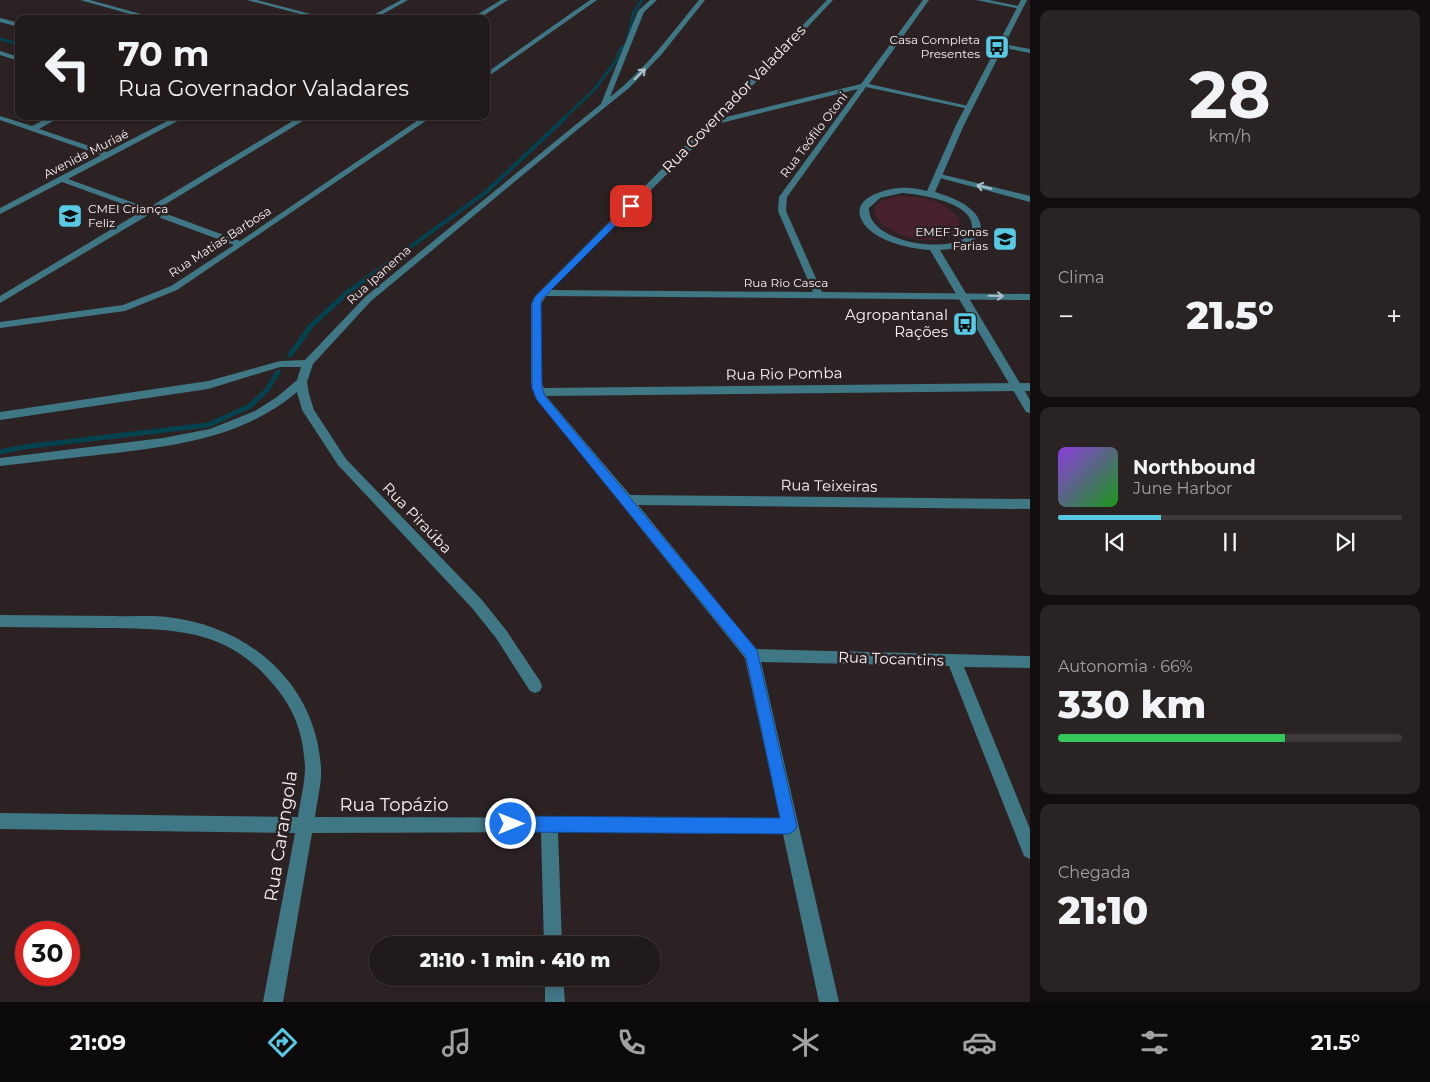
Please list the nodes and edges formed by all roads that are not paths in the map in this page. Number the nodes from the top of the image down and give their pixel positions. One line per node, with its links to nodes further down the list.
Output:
1 (84, 0): 13 (street)
2 (118, 0): 13 (street)
3 (250, 0): 16 (street)
4 (405, 0): 17 (street)
5 (505, 0): 18 (street)
6 (594, 0): 25 (street)
7 (654, 0): 27 (street)
8 (702, 0): 27 (street, Rua Ipanema, one-way to 8)
9 (830, 0): 34 (street, Rua Governador Valadares)
10 (926, 0): 26 (street, Rua Teófilo Otoni)
11 (979, 0): 14 (street)
12 (1024, 0): 14 (street)
13 (104, 6): 15 (street)
14 (1020, 7): 21 (street)
15 (140, 15)
16 (311, 15)
17 (377, 15)
18 (480, 15)
19 (0, 20): 20 (street)
20 (15, 24)
21 (1002, 46): 22 (street); 28 (street)
22 (1030, 51)
23 (0, 53): 24 (street)
24 (15, 58)
25 (490, 73)
26 (866, 85): 28 (street); 34 (street); 48 (street, Rua Teófilo Otoni)
27 (603, 105): 53 (street, Rua Ipanema)
28 (969, 107): 37 (street)
29 (0, 118): 35 (street)
30 (50, 120): 35 (street)
31 (175, 120): 36 (street, Avenida Muriaé)
32 (299, 120): 44 (street)
33 (423, 120): 45 (street, Rua Matias Barbosa)
34 (714, 122): 47 (street, Rua Governador Valadares)
35 (32, 129): 36 (street)
36 (108, 155): 38 (street, Avenida Muriaé)
37 (939, 175): 39 (street); 40 (street, one-way to 37)
38 (61, 179): 42 (street, Avenida Muriaé); 44 (street)
39 (930, 194): 46 (street); 46 (street)
40 (1030, 198)
41 (0, 202): 42 (street)
42 (10, 206): 43 (street, Avenida Muriaé)
43 (0, 211)
44 (148, 211): 45 (street); 51 (street)
45 (241, 244): 52 (street, Rua Matias Barbosa)
46 (934, 248): 49 (street)
47 (542, 293): 48 (street, Rua Rio Casca); 57 (street)
48 (819, 296): 49 (street, Rua Rio Casca)
49 (963, 296): 50 (street, Rua Rio Casca, one-way to 50); 55 (street)
50 (1030, 297)
51 (0, 300)
52 (0, 325)
53 (308, 363): 54 (street, Rua Piraúba); 59 (street)
54 (302, 382): 60 (street); 67 (street, Rua Piraúba)
55 (1017, 387): 56 (street, Rua Rio Pomba); 57 (street, Rua Rio Pomba); 58 (street)
56 (1030, 387)
57 (538, 392): 61 (street)
58 (1030, 409)
59 (0, 416)
60 (0, 462)
61 (627, 500): 62 (street, Rua Teixeiras); 64 (street)
62 (1030, 504)
63 (0, 621): 70 (street, Rua Carangola)
64 (752, 654): 65 (street, Rua Tocantins); 71 (street)
65 (954, 661): 66 (street, Rua Tocantins); 72 (street)
66 (1030, 662)
67 (535, 686)
68 (0, 822): 70 (street, Rua Topázio)
69 (549, 824): 70 (street, Rua Topázio); 71 (street, Rua Topázio); 73 (street)
70 (305, 825): 75 (street, Rua Carangola)
71 (789, 826): 77 (street)
72 (1030, 850)
73 (553, 936)
74 (554, 986): 76 (street)
75 (273, 1002)
76 (555, 1002)
77 (829, 1002)

